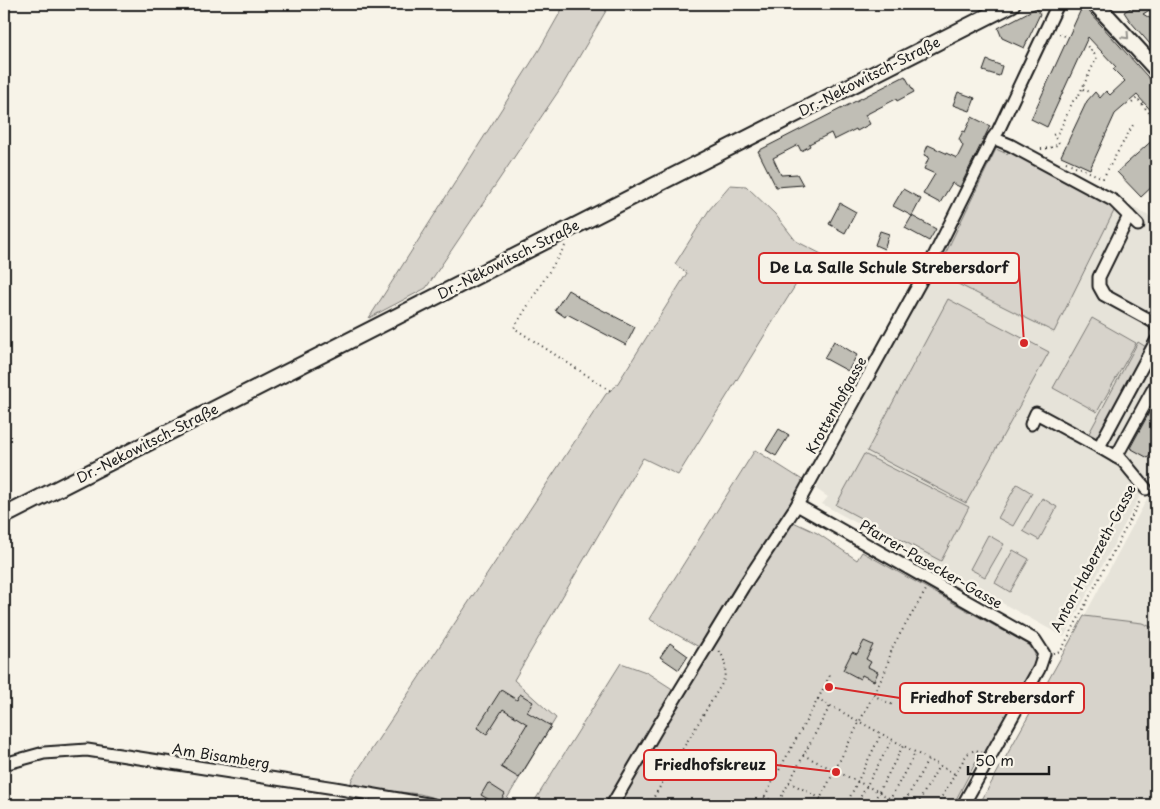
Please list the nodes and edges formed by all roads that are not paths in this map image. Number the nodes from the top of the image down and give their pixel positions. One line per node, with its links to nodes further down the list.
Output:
1 (1012, 4): 16 (main road, Dr.-Nekowitsch-Straße)
2 (1058, 4): 5 (street, Krottenhofgasse)
3 (1096, 4): 4 (main road, one-way to 4)
4 (1156, 69)
5 (993, 138): 6 (street); 15 (street, Krottenhofgasse)
6 (1129, 216): 7 (street); 8 (street)
7 (1138, 225)
8 (1156, 326)
9 (1156, 341): 12 (street)
10 (1156, 384): 13 (street)
11 (1031, 424): 12 (street)
12 (1099, 447): 13 (street)
13 (1116, 457): 14 (street)
14 (1146, 489)
15 (797, 505): 19 (street, Krottenhofgasse); 20 (street, Pfarrer-Pasecker-Gasse)
16 (4, 516)
17 (4, 764): 18 (street, Am Bisamberg)
18 (433, 805)
19 (612, 805)
20 (963, 805)

